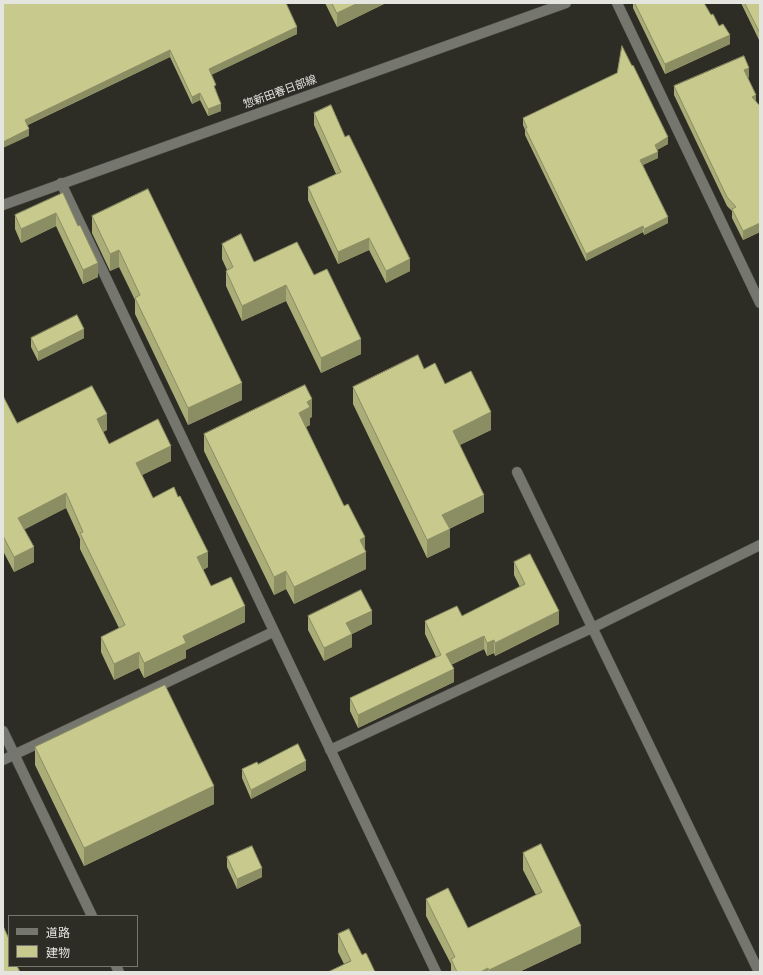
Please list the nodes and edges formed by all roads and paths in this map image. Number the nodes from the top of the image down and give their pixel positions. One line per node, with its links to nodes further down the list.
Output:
1 (566, 3): 3 (street, 惣新田春日部線)
2 (617, 3): 5 (street)
3 (61, 183): 4 (street, 惣新田春日部線); 9 (street)
4 (3, 205)
5 (760, 303)
6 (517, 472): 8 (street)
7 (760, 545): 8 (street)
8 (594, 627): 11 (street); 16 (street)
9 (273, 632): 11 (street); 12 (street)
10 (3, 731): 12 (street)
11 (330, 750): 15 (street)
12 (14, 755): 13 (street); 14 (street)
13 (3, 760)
14 (92, 915)
15 (436, 972)
16 (759, 972)

